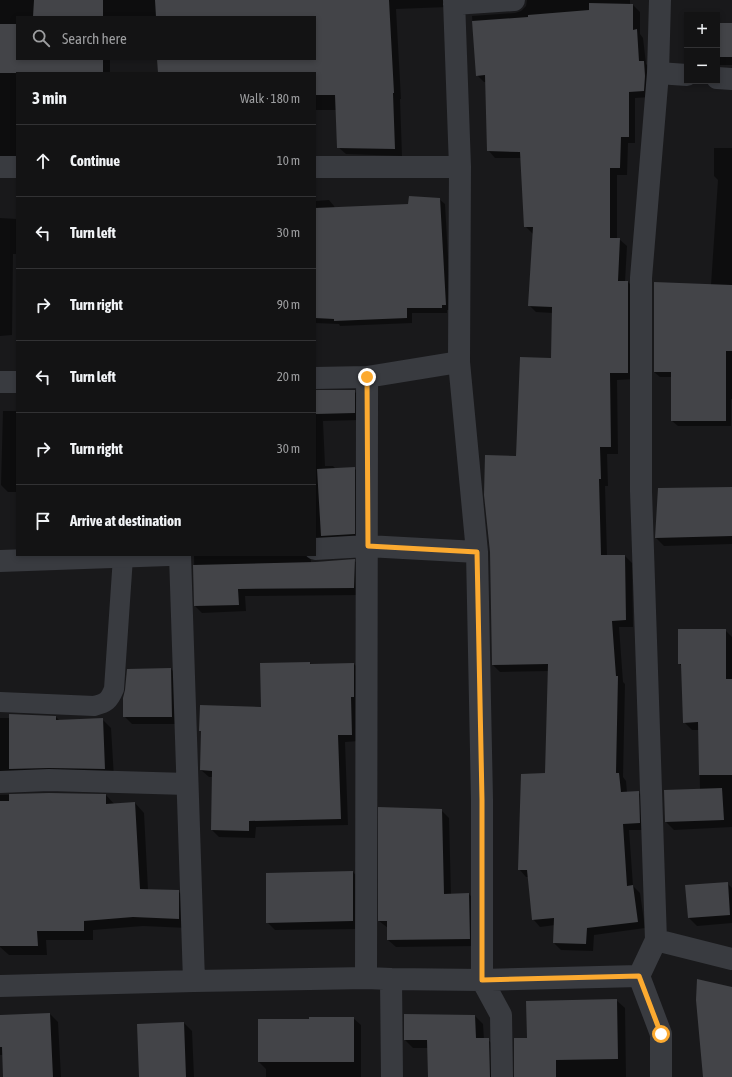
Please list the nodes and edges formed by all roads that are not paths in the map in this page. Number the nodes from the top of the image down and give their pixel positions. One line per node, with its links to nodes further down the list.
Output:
1 (514, 0): 3 (street)
2 (660, 0): 4 (street)
3 (454, 2): 9 (street)
4 (658, 73): 5 (street); 27 (street)
5 (684, 75)
6 (720, 78): 7 (street)
7 (732, 79)
8 (316, 167): 9 (street)
9 (460, 167): 12 (street)
10 (0, 168): 11 (street)
11 (16, 168)
12 (459, 362): 13 (street); 19 (street)
13 (367, 377): 14 (street); 17 (street)
14 (316, 378)
15 (0, 382): 16 (street)
16 (16, 382)
17 (368, 546): 18 (street); 19 (street); 30 (street)
18 (316, 549)
19 (477, 552): 32 (street)
20 (146, 556): 22 (street)
21 (180, 556): 26 (street)
22 (123, 557): 23 (street); 24 (lane)
23 (0, 561)
24 (0, 702)
25 (0, 782): 26 (street)
26 (187, 784): 33 (street)
27 (656, 940): 28 (street); 29 (street)
28 (732, 959)
29 (639, 976): 32 (street); 37 (street)
30 (366, 978): 31 (street); 33 (street)
31 (391, 979): 32 (street); 35 (street)
32 (482, 980): 36 (street)
33 (194, 981): 34 (street)
34 (0, 986)
35 (392, 1077)
36 (502, 1077)
37 (661, 1077)

